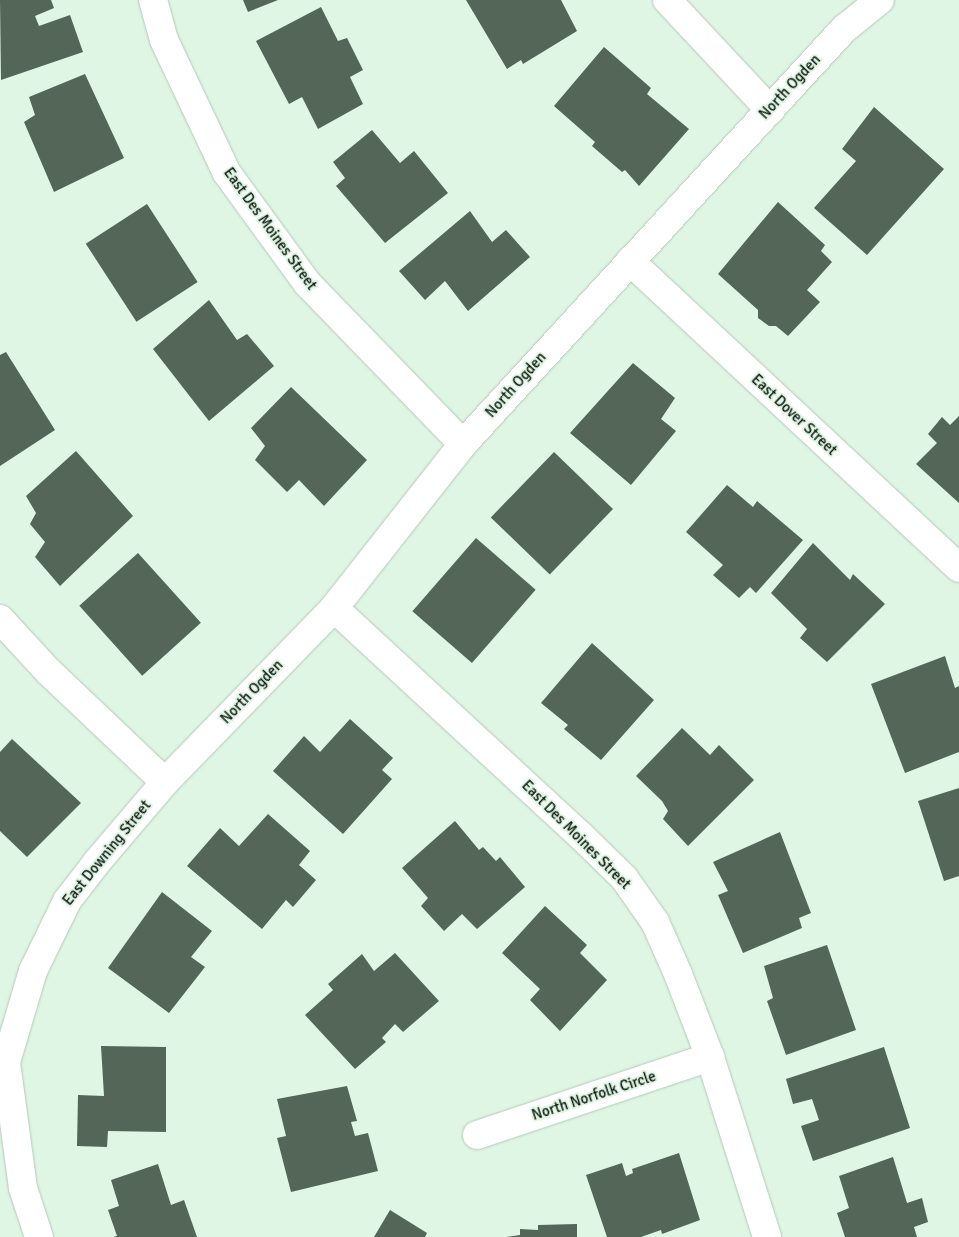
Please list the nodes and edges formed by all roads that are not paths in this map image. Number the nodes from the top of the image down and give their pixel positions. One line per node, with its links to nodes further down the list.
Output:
1 (152, 0): 6 (street, East Des Moines Street)
2 (667, 0): 4 (street)
3 (880, 0): 4 (street, North Ogden)
4 (770, 110): 5 (street, North Ogden)
5 (630, 261): 6 (street, North Ogden); 7 (street, East Dover Street)
6 (463, 444): 8 (street, North Ogden)
7 (959, 568)
8 (334, 608): 10 (street, North Ogden); 11 (street, East Des Moines Street)
9 (0, 619): 10 (street)
10 (165, 782): 13 (street, East Downing Street)
11 (710, 1057): 12 (street, North Norfolk Circle); 14 (street, East Des Moines Street)
12 (478, 1135)
13 (39, 1237)
14 (767, 1237)

